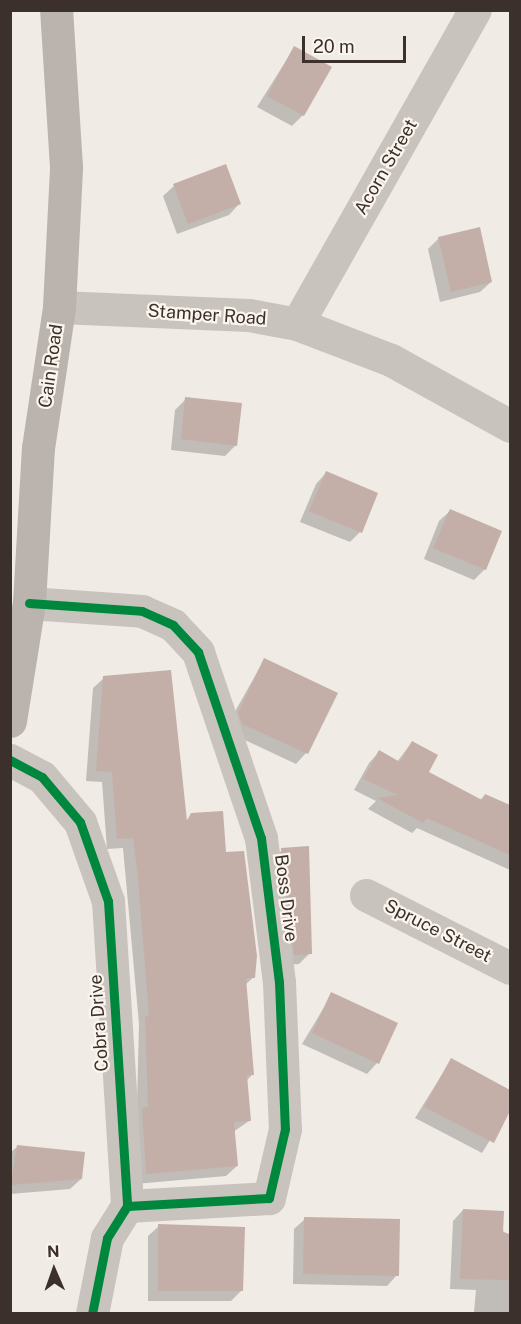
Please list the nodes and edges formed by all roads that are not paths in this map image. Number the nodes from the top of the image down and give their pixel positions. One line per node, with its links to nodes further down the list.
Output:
1 (56, 10): 3 (main road, Cain Road)
2 (475, 10): 4 (street, Acorn Street)
3 (59, 306): 4 (street, Stamper Road); 6 (main road, Cain Road)
4 (297, 324): 5 (street, Stamper Road)
5 (510, 426)
6 (30, 603): 7 (main road, Cain Road); 11 (street, Boss Drive)
7 (10, 721)
8 (10, 760): 11 (street, Cobra Drive)
9 (366, 895): 10 (street, Spruce Street)
10 (510, 968)
11 (127, 1206): 12 (street)
12 (92, 1314)

